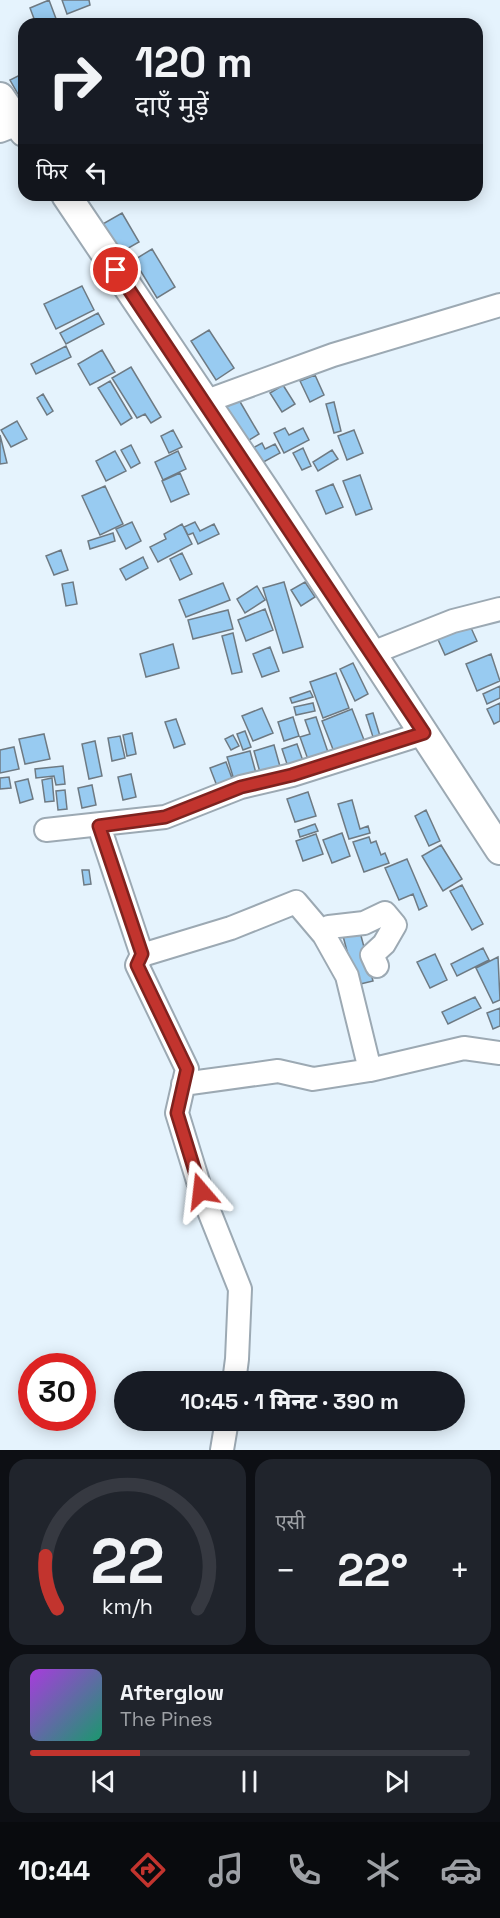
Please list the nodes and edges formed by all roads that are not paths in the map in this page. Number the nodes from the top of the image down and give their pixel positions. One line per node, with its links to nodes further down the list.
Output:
1 (0, 96): 2 (street)
2 (14, 129)
3 (70, 201): 5 (street)
4 (500, 305): 5 (street)
5 (204, 402): 7 (street)
6 (500, 609): 7 (street)
7 (372, 653): 8 (street)
8 (424, 733): 9 (street); 11 (street)
9 (99, 826): 10 (street); 13 (street)
10 (46, 830)
11 (500, 850)
12 (324, 936): 13 (street); 14 (street); 16 (street)
13 (142, 954): 17 (street)
14 (377, 966)
15 (500, 1053): 16 (street)
16 (370, 1070): 17 (street)
17 (183, 1084): 18 (street)
18 (235, 1371)
19 (225, 1431): 20 (street)
20 (222, 1450)

